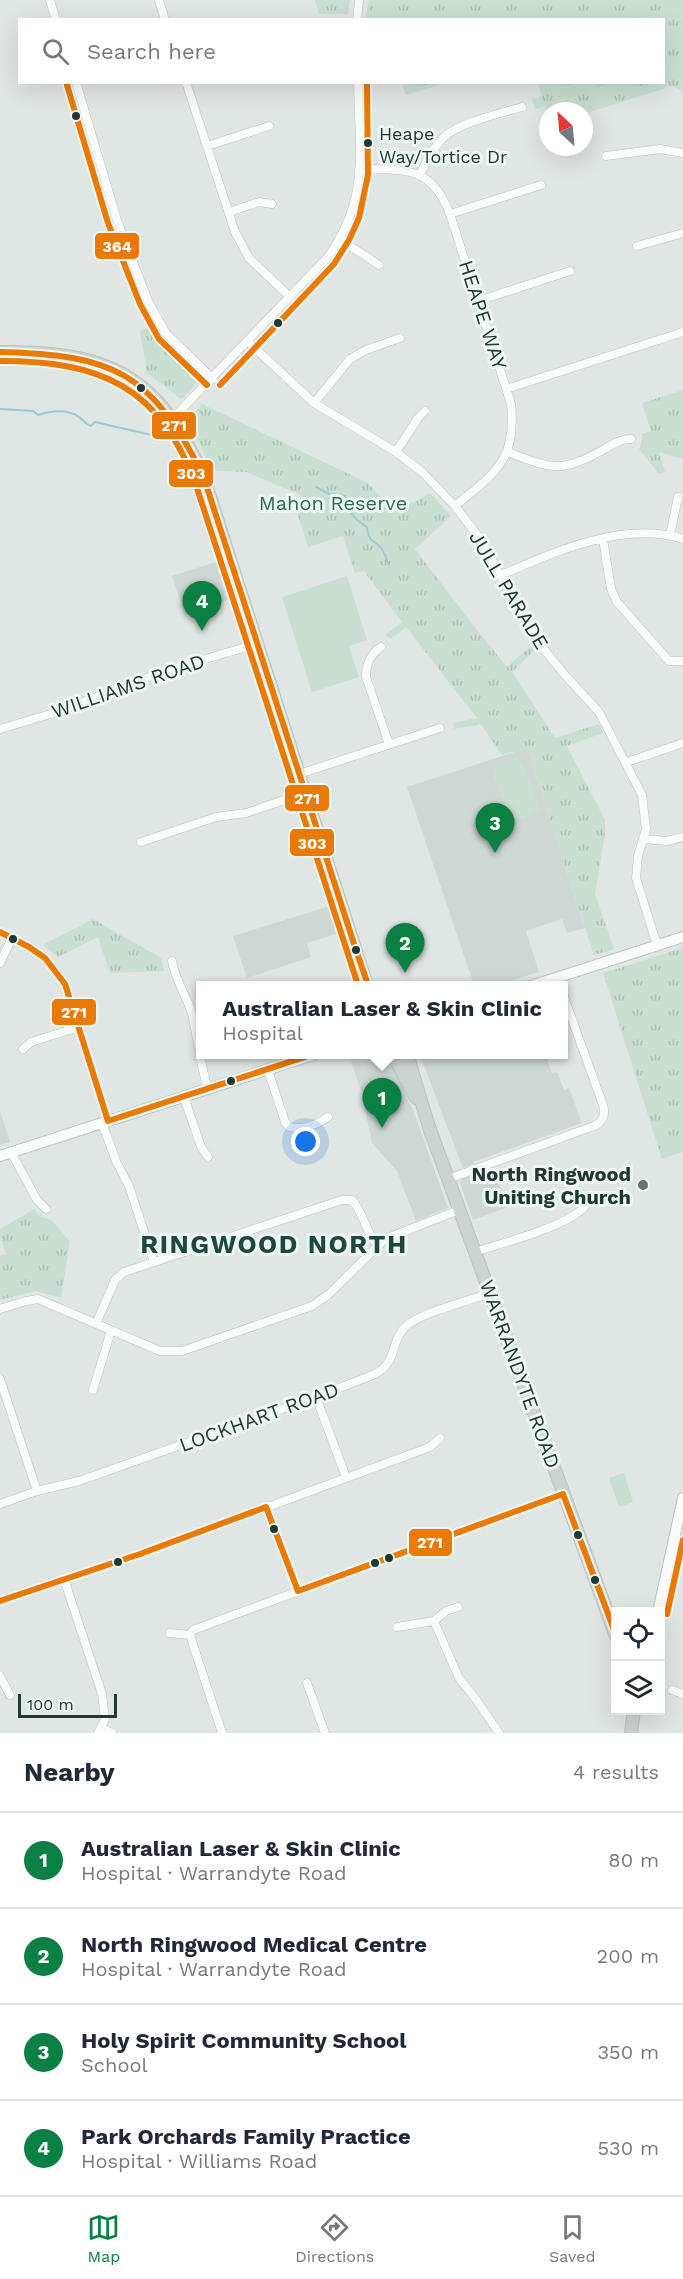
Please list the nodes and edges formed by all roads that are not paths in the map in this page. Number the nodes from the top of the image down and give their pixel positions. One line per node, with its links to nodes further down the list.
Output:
1 (50, 0): 4 (street)
2 (159, 0): 5 (street)
3 (359, 0): 6 (street)
4 (55, 18)
5 (164, 18)
6 (357, 18)
7 (77, 84): 32 (street)
8 (187, 84): 12 (street)
9 (358, 84): 15 (street)
10 (522, 107): 16 (street)
11 (269, 126): 12 (street)
12 (207, 146): 19 (street)
13 (683, 153): 14 (street)
14 (606, 156)
15 (360, 169): 16 (street); 22 (street)
16 (420, 174): 20 (street, HEAPE WAY)
17 (541, 185): 20 (street)
18 (272, 204): 19 (street)
19 (229, 212): 26 (street)
20 (450, 214): 27 (street, HEAPE WAY)
21 (683, 233): 23 (street)
22 (340, 240): 24 (street); 26 (street)
23 (637, 246)
24 (379, 265)
25 (570, 271): 27 (street)
26 (290, 297): 30 (street)
27 (478, 301): 33 (street, HEAPE WAY)
28 (683, 332): 33 (street)
29 (400, 338): 34 (street)
30 (248, 342): 32 (street); 34 (street, JULL PARADE)
31 (0, 352): 36 (main road)
32 (213, 378): 36 (street)
33 (506, 389): 39 (street, HEAPE WAY)
34 (314, 403): 38 (street, JULL PARADE)
35 (425, 411): 38 (street)
36 (173, 418): 46 (main road)
37 (631, 439): 39 (street)
38 (396, 452): 41 (street, JULL PARADE)
39 (508, 452): 41 (street, HEAPE WAY)
40 (678, 497): 42 (street)
41 (455, 507): 45 (street, JULL PARADE)
42 (670, 535): 43 (street); 44 (street)
43 (603, 539): 45 (street); 48 (street)
44 (683, 539)
45 (501, 575): 53 (street, JULL PARADE)
46 (256, 644): 50 (street, WILLIAMS ROAD); 54 (main road)
47 (381, 646): 51 (street)
48 (683, 661)
49 (440, 728): 51 (street)
50 (0, 729)
51 (389, 744): 54 (street)
52 (683, 744): 53 (street)
53 (627, 762): 57 (street, JULL PARADE)
54 (299, 774): 55 (main road)
55 (305, 793): 58 (street); 65 (main road)
56 (683, 837): 57 (street)
57 (644, 839): 62 (street, JULL PARADE)
58 (141, 842)
59 (0, 932): 61 (street)
60 (683, 937): 62 (street)
61 (12, 938): 64 (street); 68 (street)
62 (657, 945): 66 (street)
63 (172, 961): 69 (street)
64 (0, 963)
65 (367, 981)
66 (558, 981)
67 (568, 1008): 84 (street)
68 (79, 1027): 70 (street); 80 (street)
69 (196, 1039)
70 (23, 1049)
71 (200, 1059): 76 (street)
72 (301, 1059): 75 (street)
73 (395, 1059): 78 (main road, WARRANDYTE ROAD)
74 (409, 1059): 78 (main road, WARRANDYTE ROAD)
75 (268, 1070): 76 (street); 79 (street)
76 (208, 1089): 77 (street)
77 (184, 1097): 80 (street); 83 (street)
78 (424, 1112): 84 (main road, WARRANDYTE ROAD)
79 (328, 1117)
80 (105, 1122): 81 (street); 90 (street)
81 (11, 1152): 82 (street); 86 (street)
82 (0, 1156)
83 (208, 1157)
84 (448, 1179): 87 (main road, WARRANDYTE ROAD)
85 (586, 1205): 89 (street)
86 (46, 1209)
87 (459, 1210): 88 (street); 89 (main road, WARRANDYTE ROAD)
88 (377, 1245): 90 (street); 94 (street)
89 (475, 1252): 91 (main road, WARRANDYTE ROAD)
90 (154, 1262): 93 (street)
91 (490, 1293): 97 (street, LOCKHART ROAD); 102 (main road, WARRANDYTE ROAD)
92 (0, 1309): 93 (street)
93 (96, 1324): 94 (street)
94 (111, 1331): 96 (street)
95 (0, 1379): 98 (street)
96 (93, 1390)
97 (316, 1397): 100 (street); 101 (street, LOCKHART ROAD)
98 (3, 1398): 101 (street)
99 (440, 1438): 100 (street)
100 (346, 1477): 105 (street)
101 (37, 1491): 104 (street, LOCKHART ROAD)
102 (563, 1494): 108 (street); 113 (main road, WARRANDYTE ROAD)
103 (683, 1498): 106 (street)
104 (0, 1504)
105 (266, 1507): 107 (street); 108 (street)
106 (681, 1512): 111 (street)
107 (64, 1580): 109 (street); 123 (street)
108 (298, 1591): 116 (street)
109 (0, 1601)
110 (458, 1606): 112 (street)
111 (659, 1607)
112 (434, 1621): 114 (street); 127 (street)
113 (611, 1625)
114 (397, 1627)
115 (170, 1633): 116 (street)
116 (190, 1635): 125 (street)
117 (0, 1676): 121 (street)
118 (307, 1683): 126 (street)
119 (672, 1690): 120 (street)
120 (683, 1694)
121 (10, 1695)
122 (633, 1715): 128 (main road)
123 (99, 1730): 124 (street)
124 (112, 1733)
125 (222, 1733)
126 (325, 1733)
127 (498, 1733)
128 (631, 1733)

